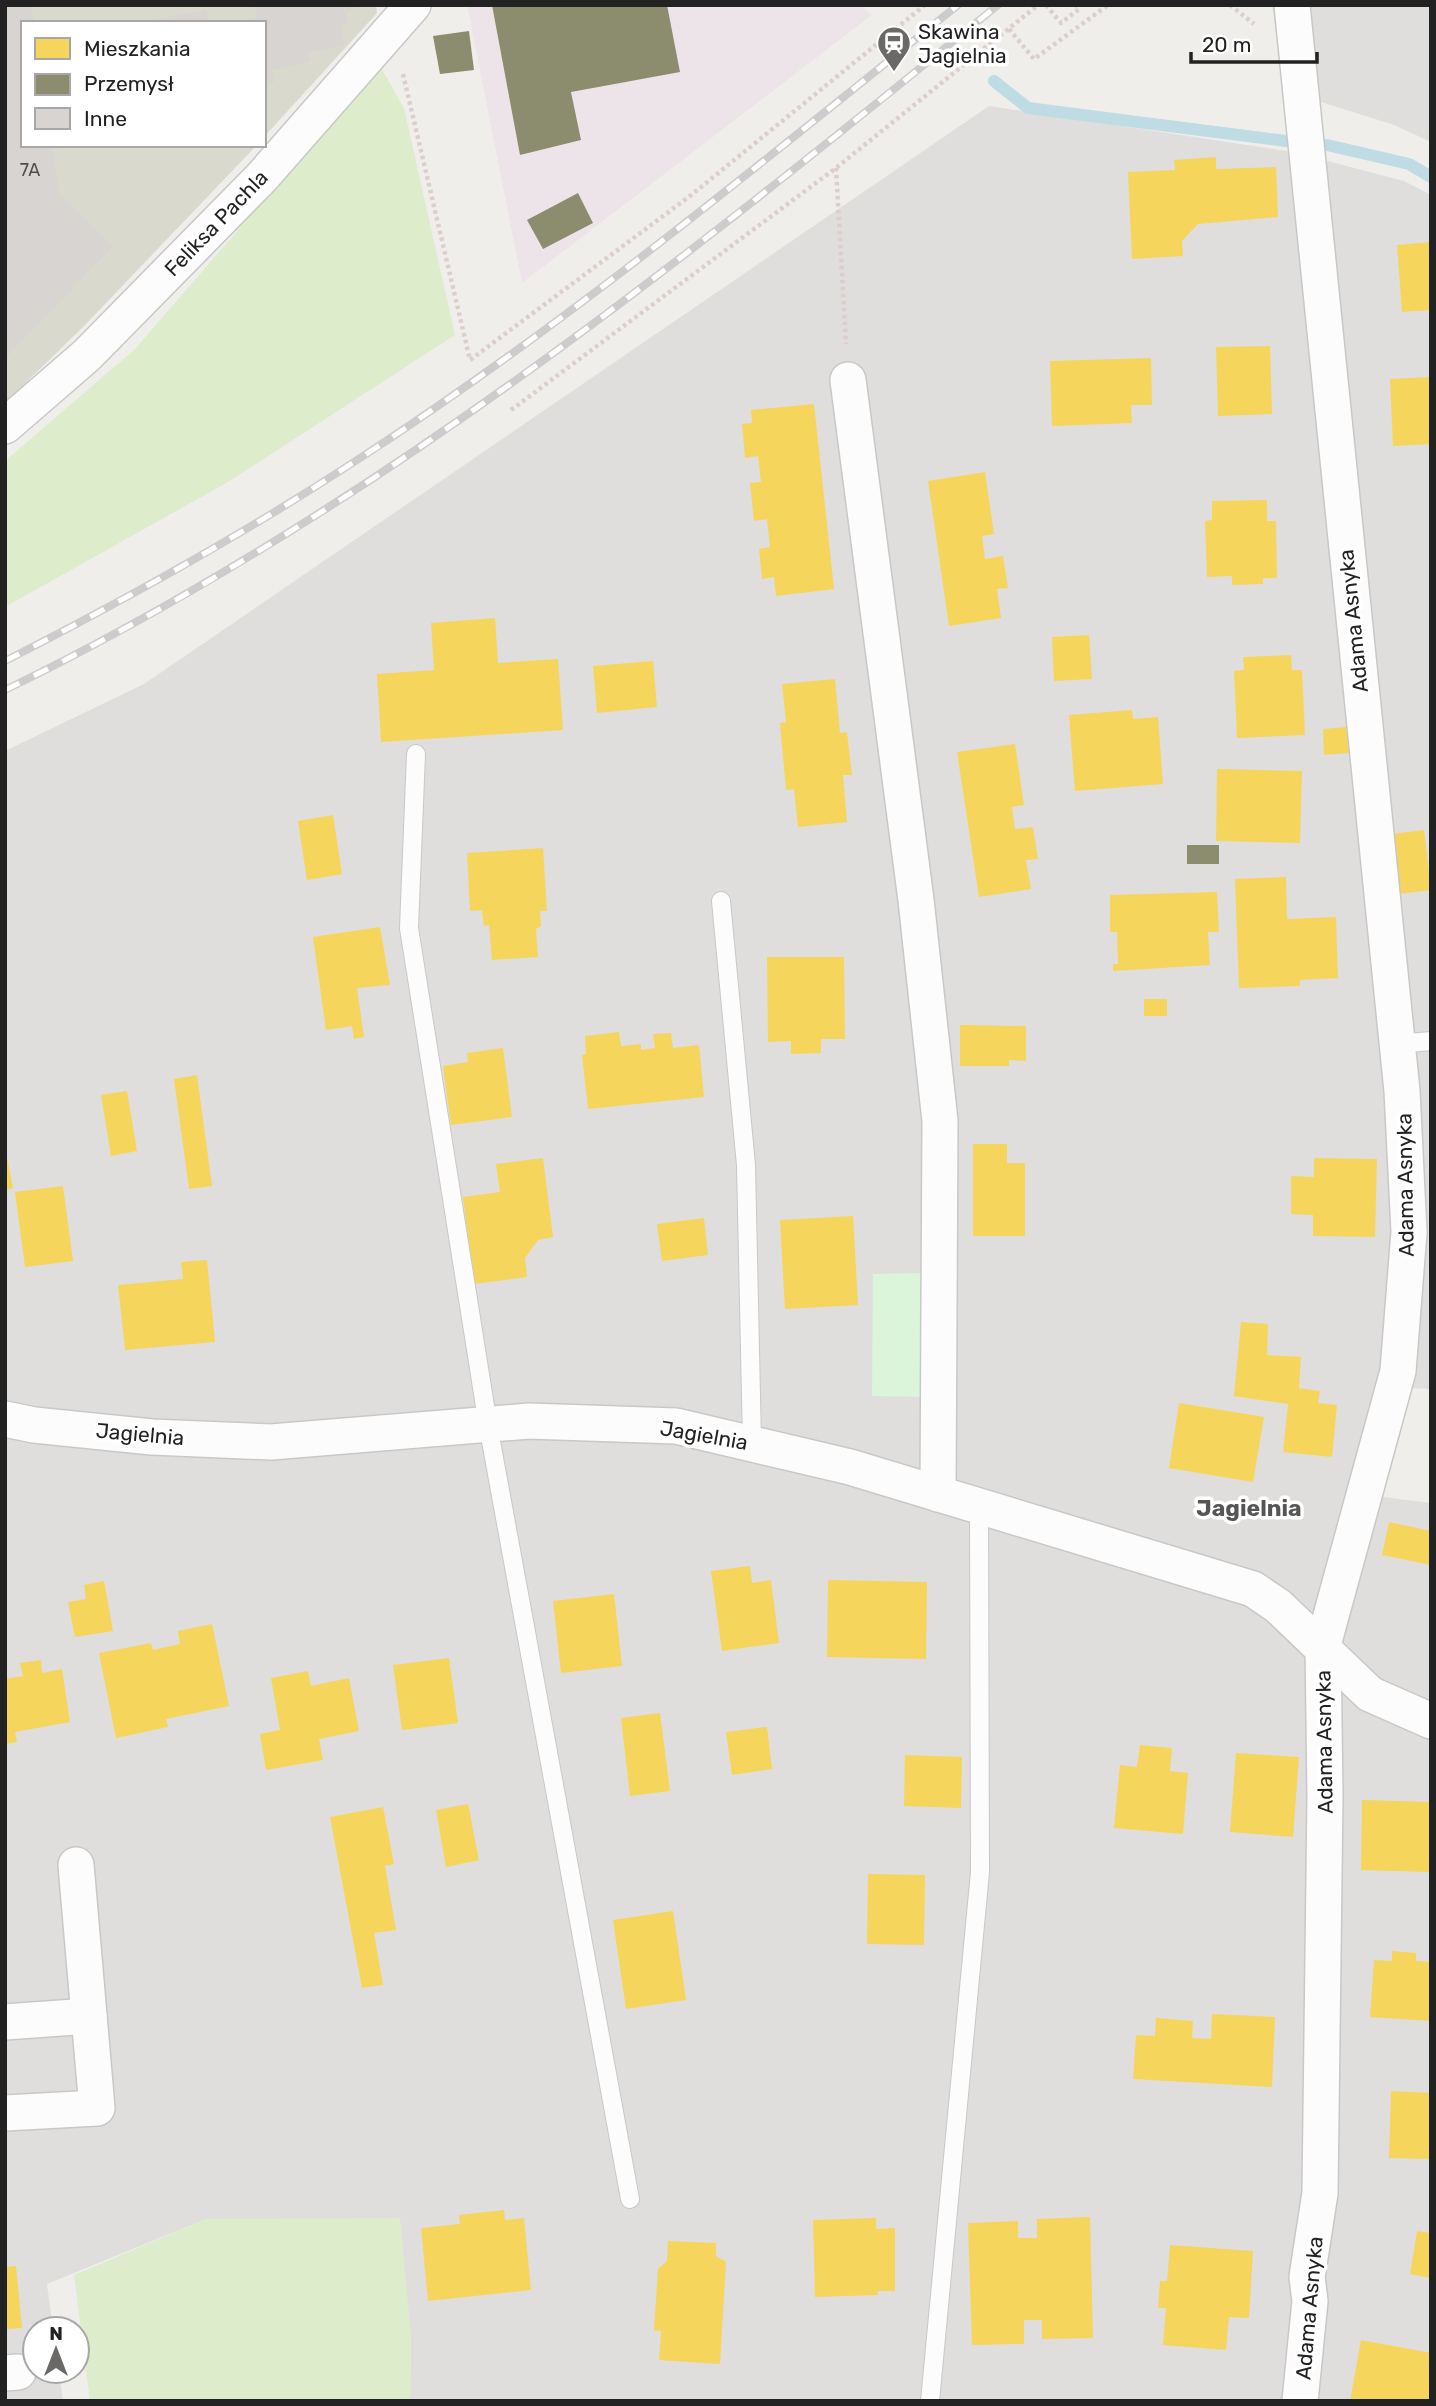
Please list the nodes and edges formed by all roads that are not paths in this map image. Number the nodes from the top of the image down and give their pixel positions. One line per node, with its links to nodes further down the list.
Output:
1 (1292, 5): 7 (street, Adama Asnyka)
2 (403, 17): 4 (street, Feliksa Pachla)
3 (848, 380): 11 (street)
4 (5, 426)
5 (416, 754): 9 (lane)
6 (721, 901): 10 (lane)
7 (1414, 1042): 13 (street, Adama Asnyka)
8 (5, 1419): 9 (street, Jagielnia)
9 (488, 1425): 10 (street, Jagielnia); 19 (lane)
10 (752, 1443): 11 (street, Jagielnia)
11 (939, 1494): 12 (street, Jagielnia)
12 (979, 1506): 13 (street, Jagielnia); 20 (lane)
13 (1323, 1646): 14 (street, Jagielnia); 21 (street, Adama Asnyka)
14 (1431, 1721)
15 (76, 1864): 16 (street)
16 (89, 2016): 17 (street); 18 (street)
17 (5, 2022)
18 (5, 2113)
19 (630, 2199)
20 (930, 2401)
21 (1300, 2401)

